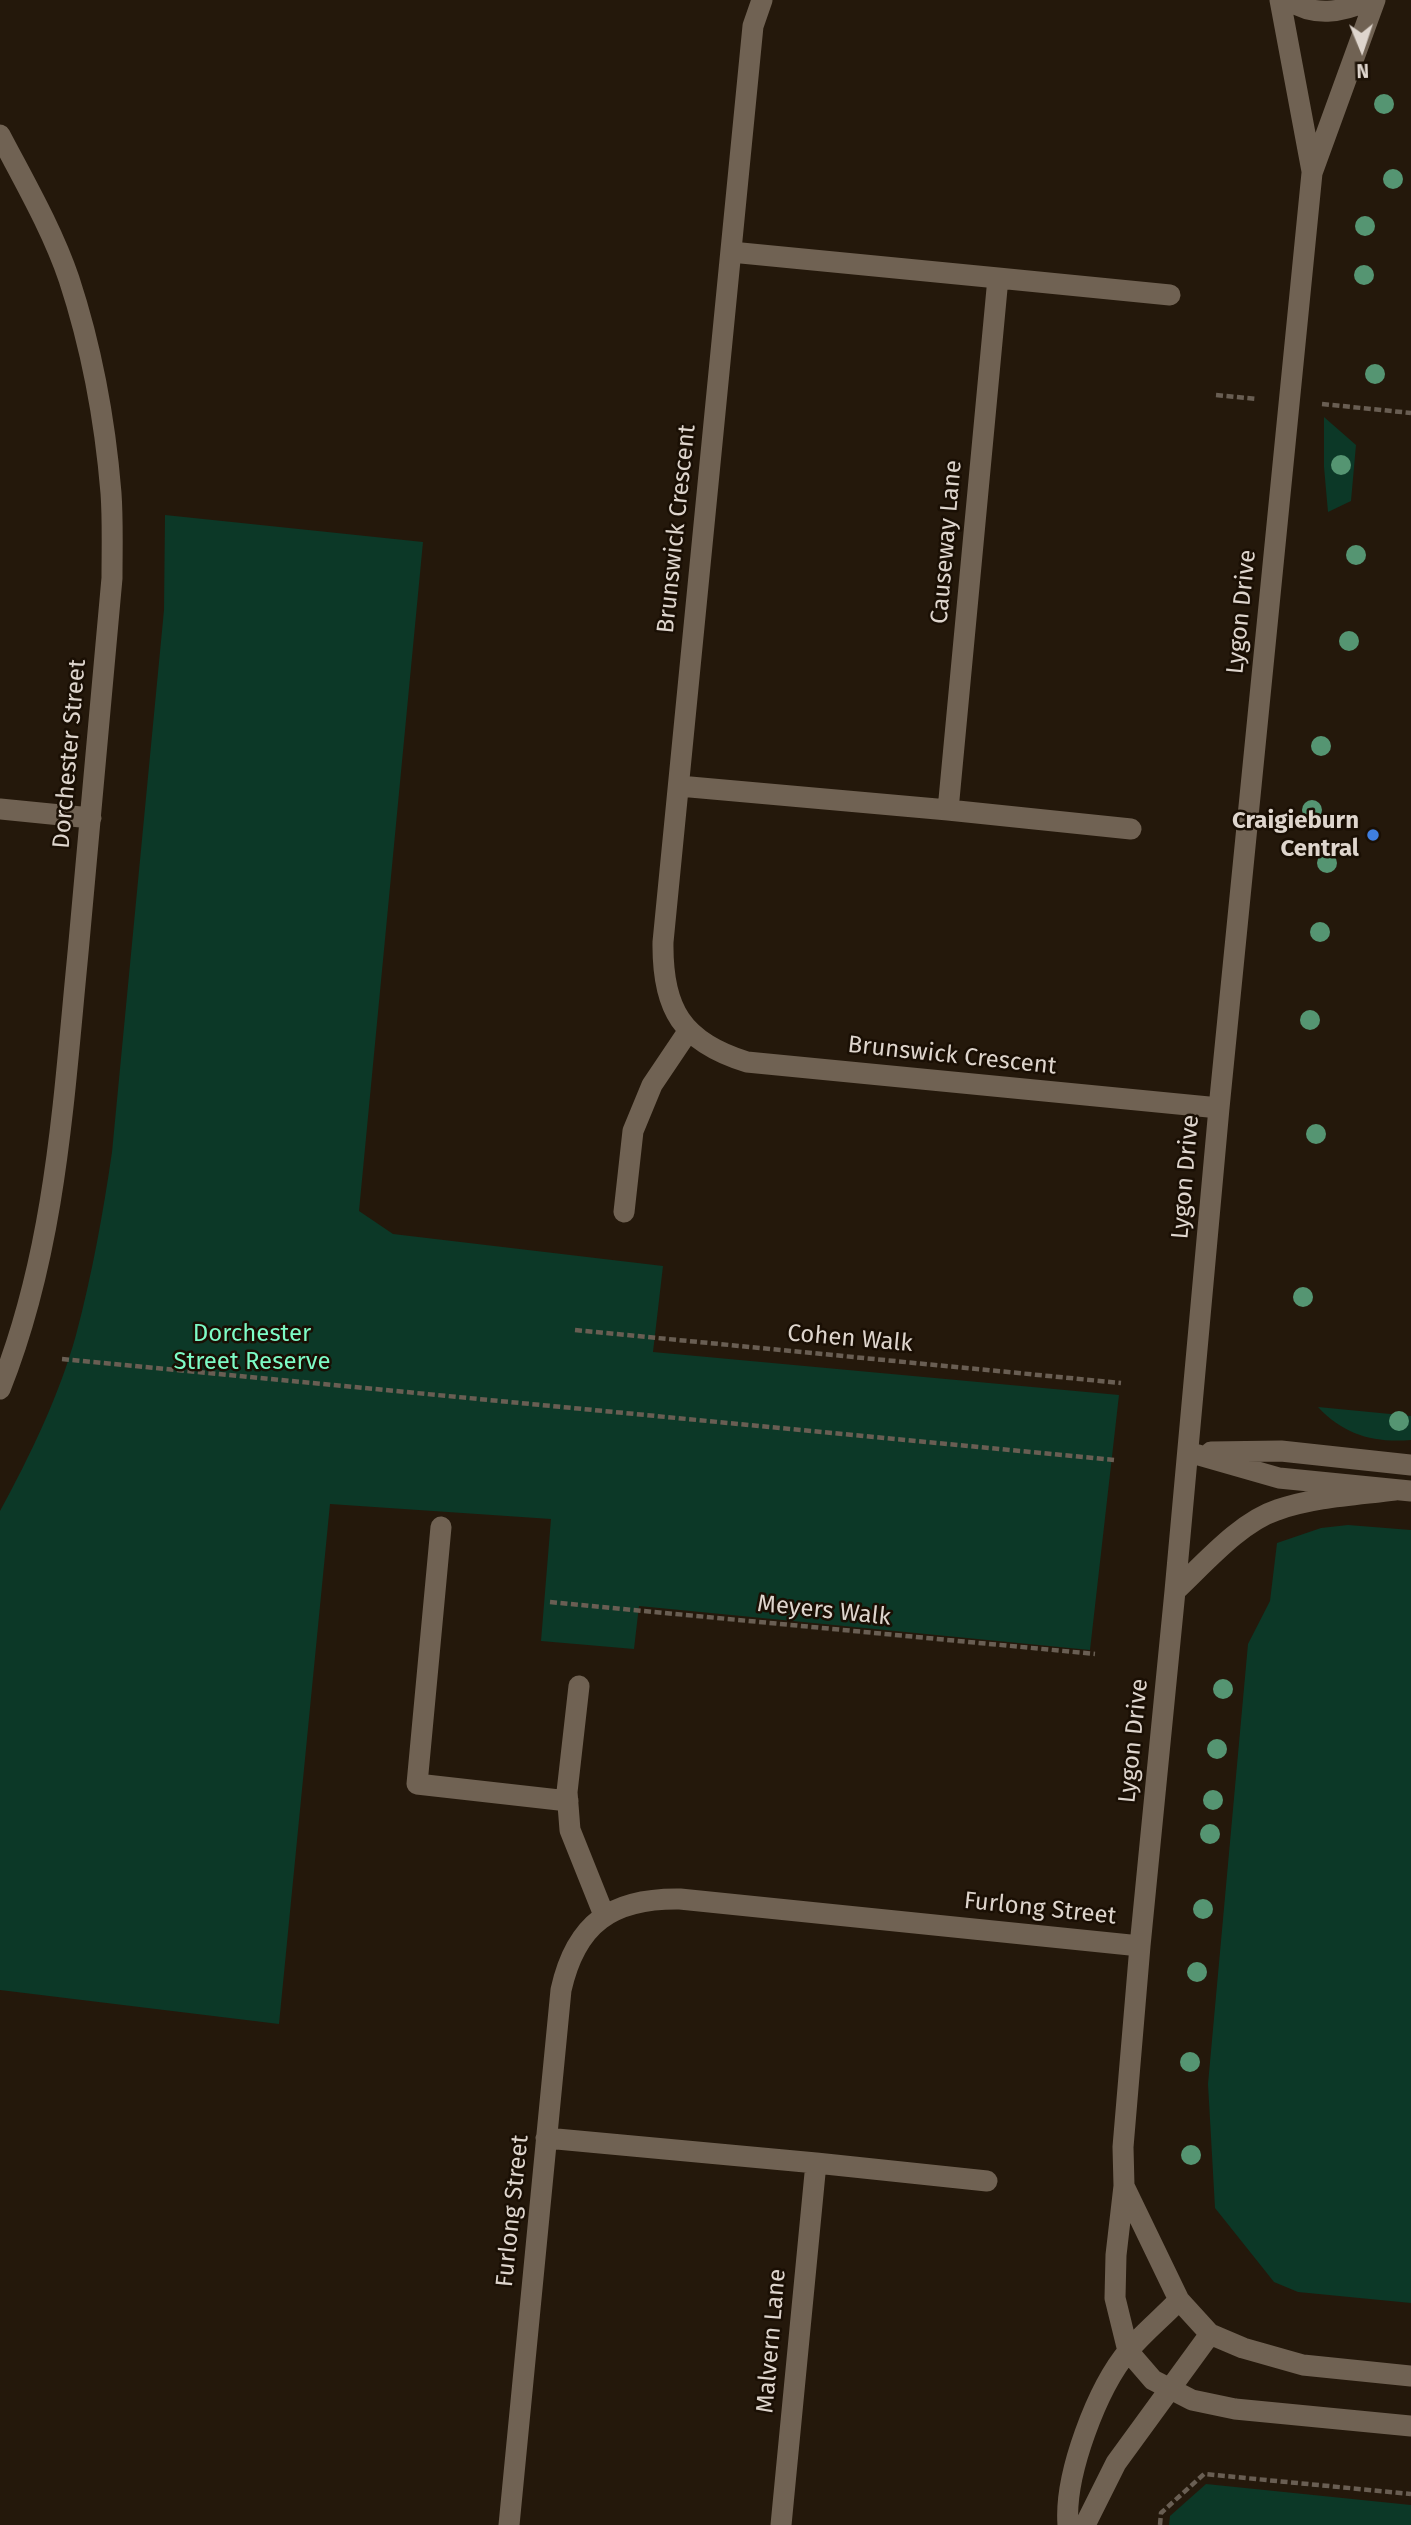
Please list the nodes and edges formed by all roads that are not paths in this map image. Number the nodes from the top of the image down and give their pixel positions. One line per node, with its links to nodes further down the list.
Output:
1 (750, 0): 7 (street, Brunswick Crescent)
2 (762, 0): 7 (street, Brunswick Crescent)
3 (1280, 0): 9 (street, Lygon Drive)
4 (1288, 0): 5 (street)
5 (1368, 0)
6 (1375, 0): 9 (street, Lygon Drive)
7 (753, 26): 10 (street, Brunswick Crescent)
8 (0, 135): 16 (street, Dorchester Street)
9 (1312, 173): 19 (street, Lygon Drive)
10 (731, 252): 11 (street); 13 (street, Brunswick Crescent)
11 (998, 278): 12 (street); 15 (street, Causeway Lane)
12 (1170, 295)
13 (679, 786): 15 (street); 18 (street, Brunswick Crescent)
14 (0, 809): 16 (street)
15 (948, 810): 17 (street)
16 (91, 818): 21 (street, Dorchester Street)
17 (1132, 829)
18 (689, 1030): 19 (street, Brunswick Crescent); 20 (street)
19 (1219, 1108): 22 (street, Lygon Drive)
20 (624, 1212)
21 (0, 1389)
22 (1188, 1452): 23 (street); 24 (street); 26 (street, Lygon Drive)
23 (1411, 1465)
24 (1403, 1491): 26 (street)
25 (441, 1527): 28 (street)
26 (1175, 1591): 30 (street, Lygon Drive)
27 (579, 1686): 28 (street)
28 (568, 1801): 29 (street)
29 (604, 1915): 30 (street, Furlong Street); 31 (street, Furlong Street)
30 (1140, 1946): 34 (street, Lygon Drive)
31 (546, 2137): 32 (street); 41 (street, Furlong Street)
32 (816, 2163): 33 (street); 42 (street, Malvern Lane)
33 (987, 2181)
34 (1124, 2186): 35 (street); 37 (street, Lygon Drive)
35 (1179, 2300): 36 (street); 37 (street)
36 (1210, 2334): 38 (street); 39 (street)
37 (1128, 2351): 39 (street); 43 (street)
38 (1411, 2376)
39 (1170, 2389): 40 (street); 44 (street)
40 (1411, 2426)
41 (509, 2525)
42 (781, 2525)
43 (1068, 2525)
44 (1085, 2525)

